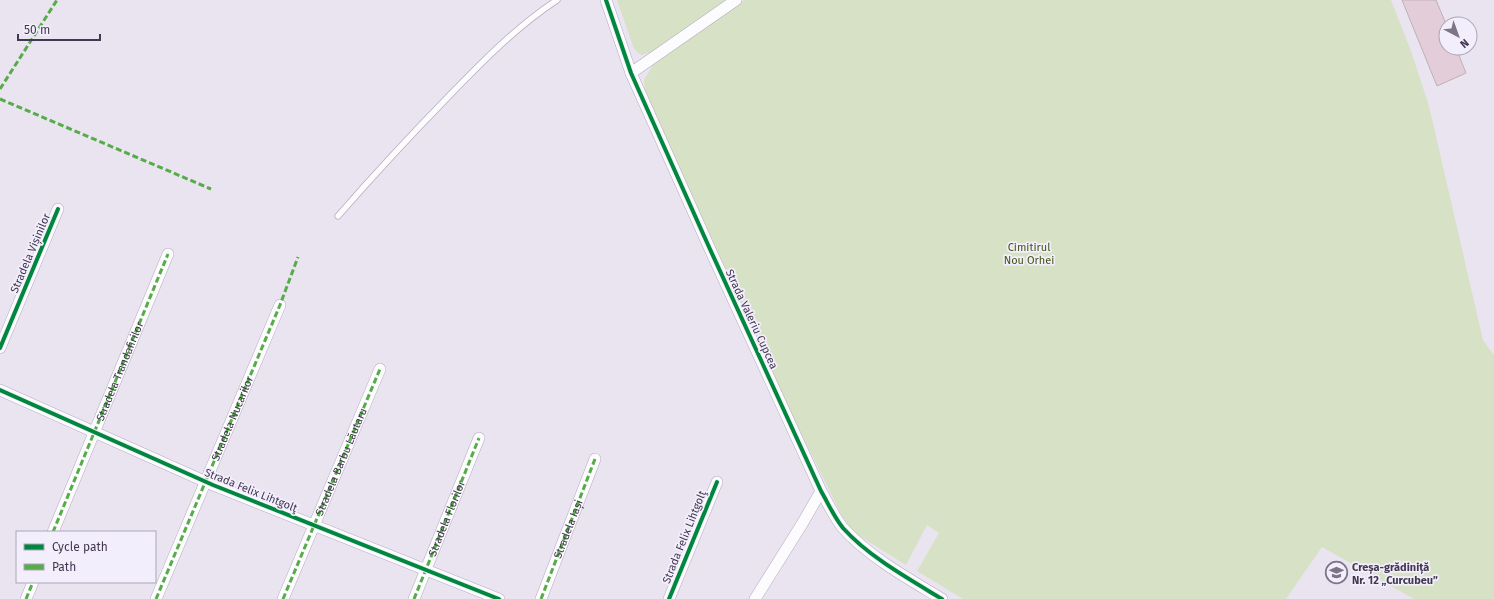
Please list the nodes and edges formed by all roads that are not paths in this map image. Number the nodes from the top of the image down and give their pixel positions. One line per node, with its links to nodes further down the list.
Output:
1 (557, 0): 6 (lane)
2 (606, 0): 4 (street, Strada Valeriu Cupcea)
3 (736, 0): 4 (street)
4 (631, 73): 17 (street, Strada Valeriu Cupcea)
5 (58, 209): 9 (street, Stradela Vișinilor)
6 (338, 216)
7 (168, 254): 12 (street, Stradela Trandafirilor)
8 (280, 305): 15 (street, Stradela Nucarilor)
9 (0, 348)
10 (380, 369): 18 (street, Stradela Barbu Lăutaru)
11 (0, 390): 12 (street, Strada Felix Lihtgolţ)
12 (94, 432): 15 (street, Strada Felix Lihtgolţ); 19 (street, Stradela Trandafirilor)
13 (479, 438): 20 (street, Stradela Florilor)
14 (595, 458): 27 (street, Stradela Iași)
15 (206, 482): 18 (street, Strada Felix Lihtgolţ); 23 (street, Stradela Nucarilor)
16 (717, 482): 28 (street, Strada Felix Lihtgolţ)
17 (821, 491): 29 (street); 30 (street, Strada Valeriu Cupcea)
18 (314, 525): 20 (street, Strada Felix Lihtgolţ); 24 (street, Stradela Barbu Lăutaru)
19 (53, 531)
20 (426, 570): 25 (street, Stradela Florilor); 26 (street, Strada Felix Lihtgolţ)
21 (33, 583): 22 (street)
22 (26, 599)
23 (156, 599)
24 (283, 599)
25 (414, 599)
26 (499, 599)
27 (541, 599)
28 (669, 599)
29 (755, 599)
30 (942, 599)

